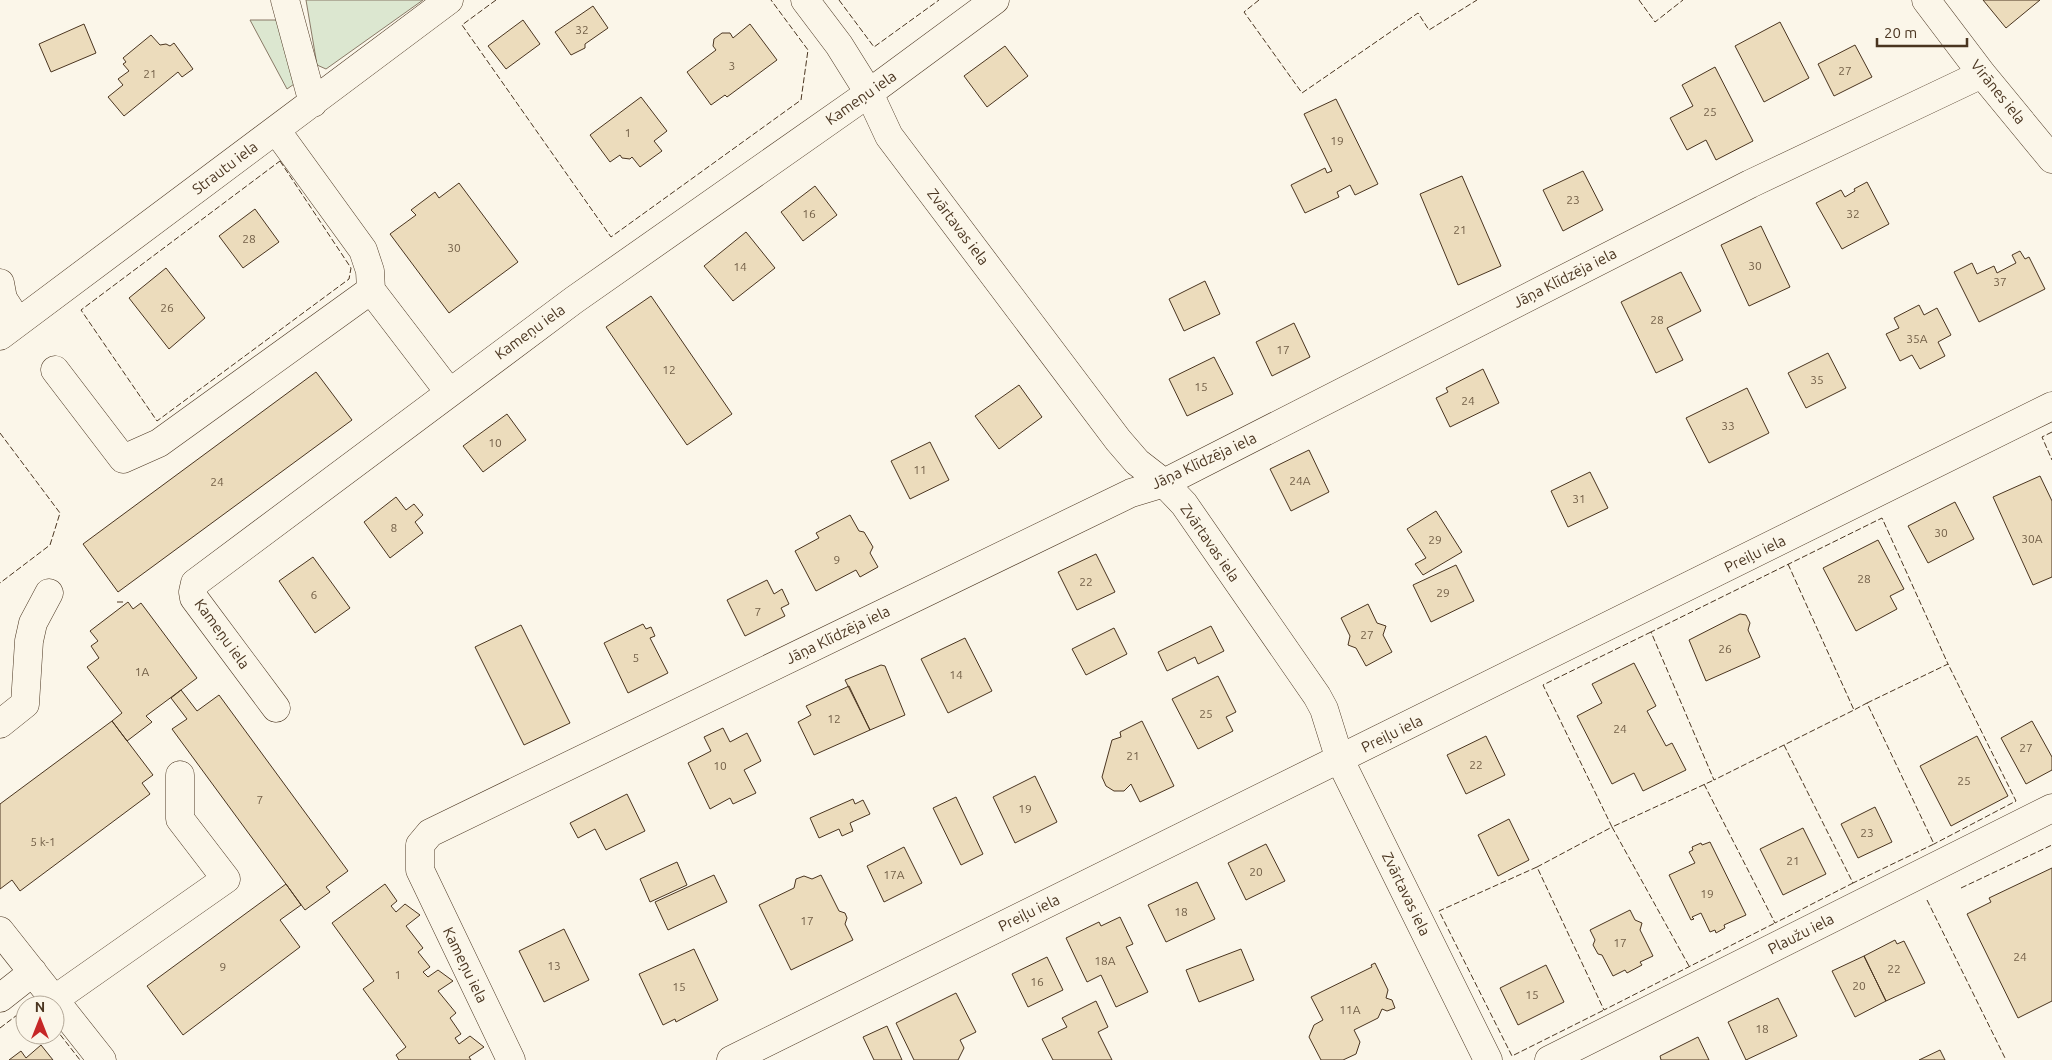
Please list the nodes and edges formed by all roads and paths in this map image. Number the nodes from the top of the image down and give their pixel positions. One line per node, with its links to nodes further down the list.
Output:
1 (285, 0): 8 (street)
2 (449, 0): 8 (street, Strautu iela)
3 (805, 0): 7 (street, Zvārtavas iela)
4 (995, 0): 7 (street, Kameņu iela)
5 (1926, 0): 6 (street, Virānes iela)
6 (1982, 74): 10 (street, Virānes iela); 17 (street, Jāņa Klīdzēja iela)
7 (869, 93): 15 (street, Kameņu iela); 17 (street, Zvārtavas iela)
8 (312, 103): 9 (street, Strautu iela)
9 (276, 130): 12 (street); 13 (street, Strautu iela)
10 (2052, 159)
11 (0, 283): 13 (street)
12 (371, 290): 14 (street); 15 (street)
13 (9, 329)
14 (55, 370)
15 (449, 392): 19 (street, Kameņu iela)
16 (2052, 406): 21 (street, Preiļu iela)
17 (1164, 483): 21 (street, Zvārtavas iela); 24 (street, Jāņa Klīdzēja iela)
18 (50, 593): 20 (street)
19 (276, 708)
20 (0, 724)
21 (1340, 760): 33 (street, Preiļu iela); 34 (street, Zvārtavas iela)
22 (180, 775): 28 (street)
23 (2052, 808): 35 (street, Plaužu iela)
24 (420, 870): 32 (street, Kameņu iela)
25 (0, 931): 26 (street)
26 (33, 972): 27 (street); 29 (street)
27 (52, 995)
28 (61, 995)
29 (0, 998)
30 (65, 1012): 31 (street)
31 (102, 1060)
32 (511, 1060)
33 (731, 1060)
34 (1488, 1060)
35 (1549, 1060)

